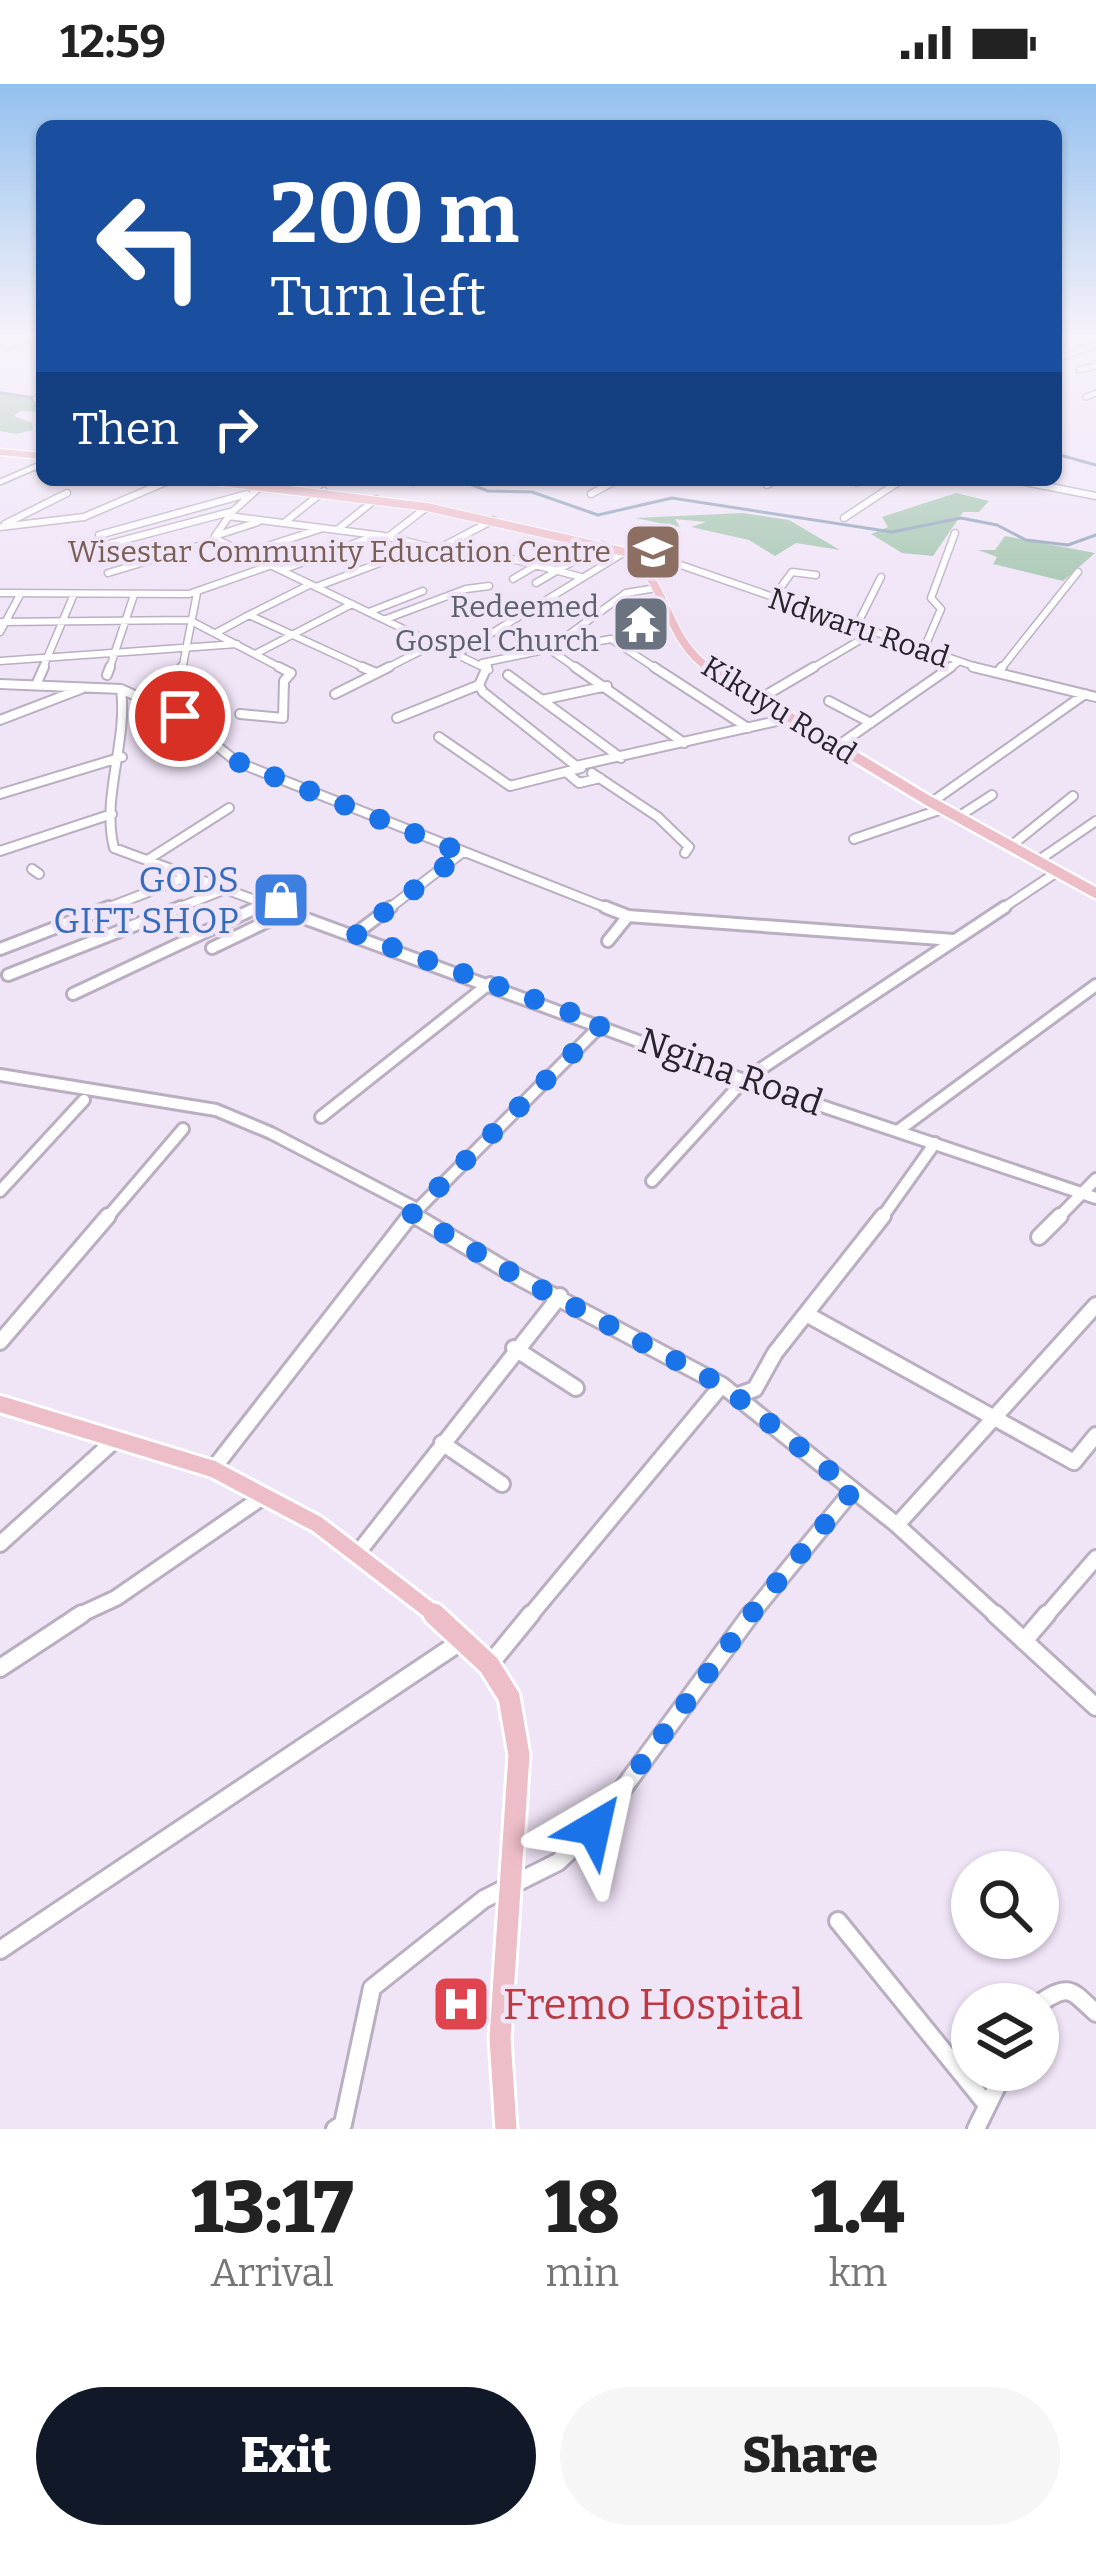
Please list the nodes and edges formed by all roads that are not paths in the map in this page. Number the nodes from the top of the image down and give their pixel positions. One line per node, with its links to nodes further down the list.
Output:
1 (0, 452): 2 (main road)
2 (36, 459)
3 (36, 465): 4 (street)
4 (24, 474): 5 (street); 6 (street)
5 (36, 474)
6 (0, 482)
7 (155, 486): 25 (street)
8 (260, 486): 15 (street)
9 (271, 486): 13 (main road)
10 (605, 486): 16 (street)
11 (892, 486): 21 (street)
12 (1047, 486): 17 (street)
13 (323, 491): 18 (main road); 24 (street)
14 (67, 493): 25 (street)
15 (250, 493): 20 (street); 29 (street)
16 (591, 494)
17 (1096, 496)
18 (376, 499): 19 (main road); 27 (street)
19 (427, 507): 23 (main road); 31 (street)
20 (230, 514): 22 (street); 32 (street); 36 (street)
21 (844, 518)
22 (267, 520): 24 (street); 32 (street)
23 (493, 520): 33 (main road); 34 (street)
24 (285, 522): 26 (street)
25 (0, 527)
26 (323, 530): 27 (street); 38 (street)
27 (336, 531): 30 (street)
28 (955, 533): 82 (street)
29 (99, 535)
30 (377, 535): 31 (street); 45 (street)
31 (388, 537): 34 (street)
32 (216, 538): 38 (street); 47 (street)
33 (602, 545): 35 (street); 37 (main road)
34 (425, 546): 54 (street)
35 (566, 547)
36 (82, 551)
37 (625, 552): 49 (street); 56 (main road, Kikuyu Road); 64 (street, Ndwaru Road)
38 (246, 553): 43 (street)
39 (550, 557): 42 (street)
40 (512, 559): 42 (street)
41 (572, 562): 44 (street)
42 (537, 565): 44 (street); 51 (street)
43 (269, 566): 45 (street); 58 (street)
44 (557, 570): 49 (street); 53 (street)
45 (282, 571): 54 (street)
46 (1078, 572): 90 (street)
47 (108, 573)
48 (816, 575): 64 (street)
49 (581, 577): 84 (street)
50 (881, 577): 73 (street)
51 (513, 579)
52 (61, 581): 61 (street)
53 (536, 583)
54 (313, 586): 65 (street); 67 (street)
55 (489, 586): 68 (street)
56 (656, 588): 81 (street); 103 (main road, Kikuyu Road)
57 (423, 591): 66 (street)
58 (197, 592): 63 (street); 71 (street)
59 (0, 593): 60 (street)
60 (21, 593): 61 (street); 69 (street)
61 (50, 594): 62 (street)
62 (74, 594): 63 (street); 72 (street)
63 (134, 595): 70 (street)
64 (772, 598): 73 (street, Ndwaru Road)
65 (352, 604): 66 (street); 77 (street)
66 (369, 612): 68 (street)
67 (249, 615): 75 (street); 77 (street)
68 (386, 620): 78 (street)
69 (3, 621): 72 (street); 74 (street)
70 (124, 621): 71 (street); 72 (street); 83 (street)
71 (191, 621): 75 (street); 80 (street)
72 (62, 622): 86 (street)
73 (856, 627): 76 (street, Ndwaru Road)
74 (0, 632)
75 (215, 633): 79 (street)
76 (872, 633): 82 (street, Ndwaru Road); 103 (street)
77 (290, 634): 85 (street); 91 (street)
78 (438, 643): 84 (street); 91 (street)
79 (237, 644): 80 (street); 85 (street)
80 (186, 648): 83 (street); 107 (street)
81 (549, 649): 89 (street); 97 (street); 112 (street)
82 (923, 651): 88 (street, Ndwaru Road)
83 (112, 653): 86 (street); 92 (street)
84 (459, 653): 89 (street)
85 (255, 654): 106 (street)
86 (48, 657): 87 (street); 94 (street)
87 (0, 661)
88 (957, 663): 90 (street, Ndwaru Road); 111 (street)
89 (482, 664): 95 (street)
90 (998, 672): 101 (street, Ndwaru Road)
91 (376, 674): 100 (street)
92 (107, 675)
93 (508, 675): 104 (street)
94 (37, 685): 96 (street); 98 (street)
95 (479, 685): 108 (street); 118 (street)
96 (4, 686)
97 (607, 686): 104 (street); 114 (street)
98 (85, 687): 99 (street); 110 (street)
99 (121, 688): 107 (street); 116 (street)
100 (335, 694)
101 (1085, 694): 102 (street, Ndwaru Road); 123 (street)
102 (1096, 697)
103 (761, 698): 109 (main road, Kikuyu Road)
104 (542, 700): 117 (street)
105 (829, 701): 111 (street)
106 (240, 714)
107 (180, 716): 131 (street)
108 (397, 718)
109 (790, 718): 112 (street); 115 (main road, Kikuyu Road)
110 (0, 720)
111 (871, 723): 115 (street)
112 (748, 728): 114 (street)
113 (439, 737): 119 (street)
114 (684, 743): 117 (street)
115 (836, 747): 123 (main road, Kikuyu Road)
116 (122, 758): 120 (street); 125 (street)
117 (621, 758): 118 (street)
118 (580, 768): 119 (street)
119 (566, 772): 132 (street)
120 (0, 794)
121 (992, 795): 126 (street)
122 (1073, 796): 129 (street)
123 (937, 805): 126 (main road, Kikuyu Road); 128 (street)
124 (230, 808): 133 (street)
125 (112, 814): 130 (street); 133 (street, Ngina Road)
126 (958, 817): 129 (main road, Kikuyu Road)
127 (1096, 821): 134 (street)
128 (854, 839)
129 (1012, 845): 134 (main road, Kikuyu Road)
130 (0, 850)
131 (463, 853): 141 (street); 142 (street)
132 (685, 854)
133 (149, 859): 136 (street, Ngina Road)
134 (1039, 860): 135 (main road, Kikuyu Road)
135 (1057, 872): 138 (main road, Kikuyu Road); 143 (street)
136 (189, 876): 137 (street, Ngina Road); 146 (street)
137 (226, 889): 139 (street, Ngina Road); 147 (street)
138 (1096, 893)
139 (266, 903): 140 (street, Ngina Road); 150 (street)
140 (289, 911): 142 (street, Ngina Road); 145 (street)
141 (628, 916): 143 (street); 144 (street)
142 (355, 934): 148 (street, Ngina Road)
143 (954, 940): 153 (street)
144 (608, 941)
145 (212, 948)
146 (0, 949)
147 (8, 975)
148 (490, 983): 151 (street, Ngina Road); 155 (street)
149 (1096, 985): 157 (street)
150 (73, 994)
151 (602, 1024): 153 (street, Ngina Road); 164 (street)
152 (0, 1075): 164 (street)
153 (744, 1080): 157 (street, Ngina Road); 160 (street)
154 (84, 1100): 161 (street)
155 (321, 1118)
156 (183, 1129): 169 (street)
157 (899, 1130): 158 (street, Ngina Road)
158 (935, 1143): 162 (street, Ngina Road); 168 (street)
159 (1096, 1179): 162 (street)
160 (652, 1181)
161 (0, 1191)
162 (1080, 1193): 163 (street, Ngina Road); 165 (street)
163 (1096, 1198)
164 (414, 1211): 166 (street); 179 (street)
165 (1039, 1237)
166 (560, 1296): 170 (street); 171 (street)
167 (1096, 1305): 175 (street)
168 (808, 1315): 173 (street); 175 (street)
169 (0, 1342)
170 (514, 1348): 172 (street); 178 (street)
171 (722, 1385): 173 (street); 189 (street)
172 (576, 1388)
173 (736, 1396): 181 (street)
174 (0, 1404): 177 (main road)
175 (994, 1418): 176 (street); 183 (street)
176 (1096, 1435)
177 (115, 1440): 179 (main road); 184 (street)
178 (442, 1444): 180 (street); 185 (street)
179 (213, 1469): 182 (main road)
180 (502, 1484)
181 (853, 1490): 183 (street); 192 (street)
182 (264, 1496): 185 (main road); 190 (street)
183 (897, 1526): 188 (street)
184 (0, 1544)
185 (357, 1554): 187 (main road)
186 (1096, 1558): 188 (street)
187 (465, 1639): 189 (main road); 194 (street)
188 (1024, 1641): 191 (street)
189 (489, 1665): 192 (main road)
190 (0, 1668)
191 (1096, 1707)
192 (513, 1884): 199 (street); 200 (main road)
193 (838, 1921): 198 (street)
194 (0, 1950)
195 (1059, 1990): 196 (street)
196 (1096, 2013)
197 (994, 2091): 198 (street)
198 (987, 2105): 201 (street)
199 (335, 2129)
200 (506, 2129)
201 (976, 2129)

